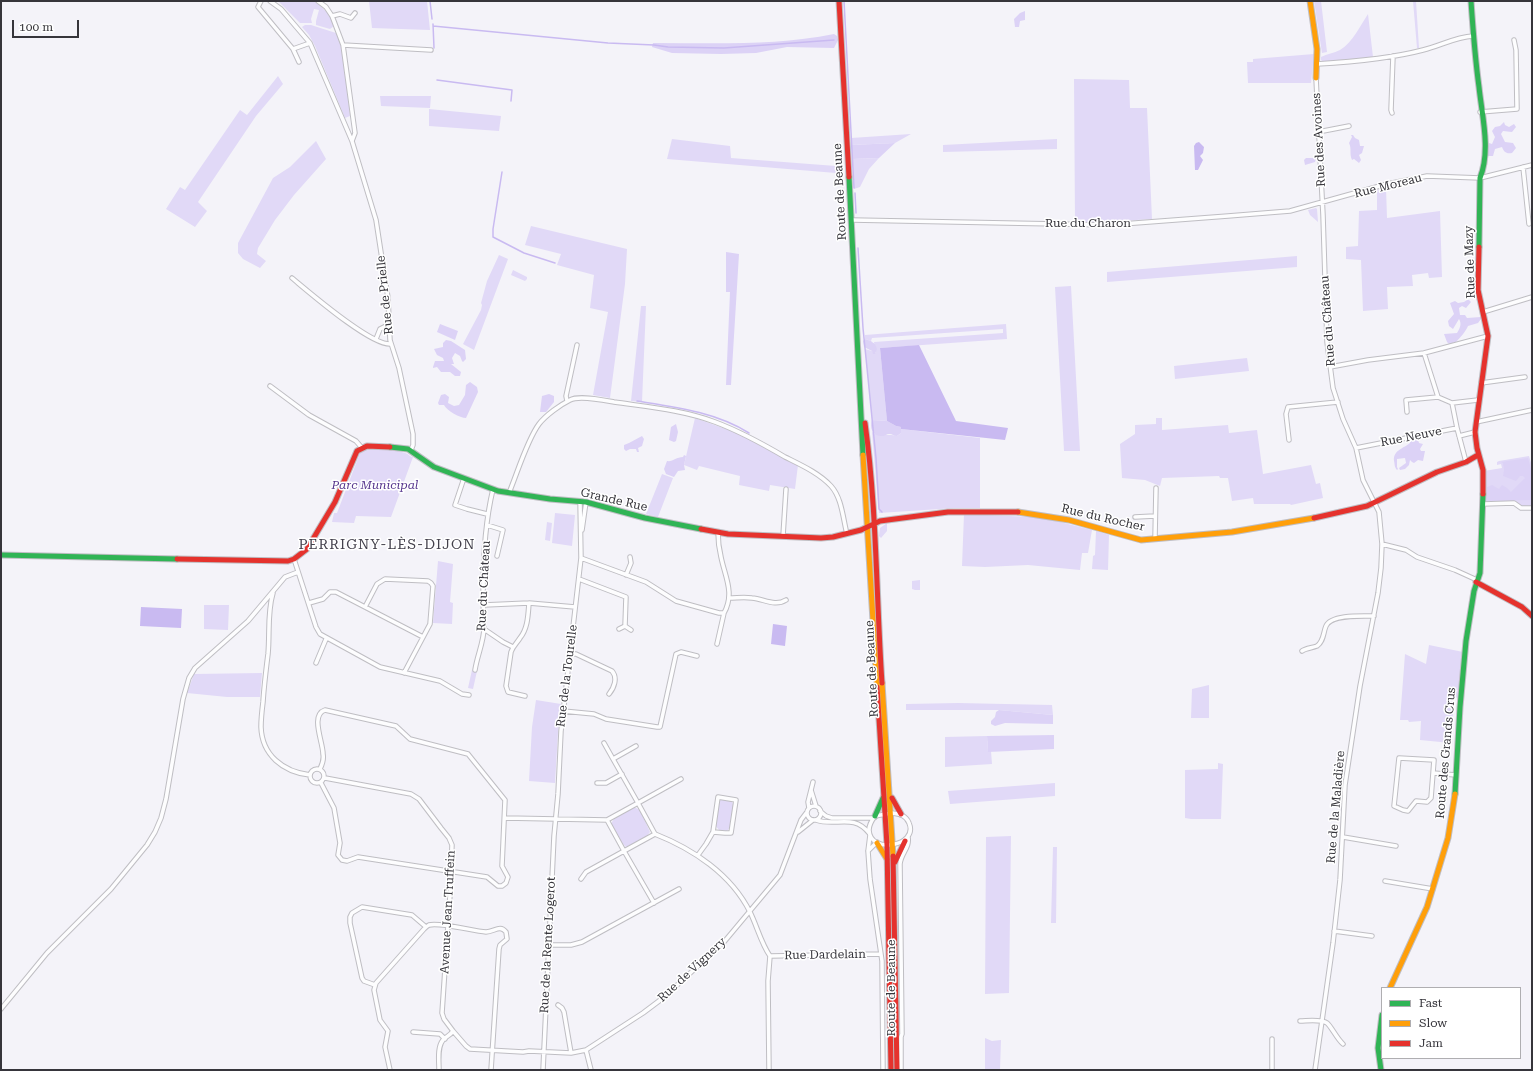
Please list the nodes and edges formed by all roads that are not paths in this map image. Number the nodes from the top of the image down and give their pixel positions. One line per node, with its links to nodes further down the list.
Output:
1 (261, 1): 13 (street)
2 (270, 1): 11 (street)
3 (318, 1): 8 (street)
4 (839, 1): 28 (main road, Route de Beaune)
5 (1310, 1): 17 (main road)
6 (1472, 1): 9 (main road)
7 (355, 13): 8 (street)
8 (332, 16): 12 (street)
9 (1473, 36): 15 (street); 19 (main road, Rue de Mazy)
10 (1514, 40): 19 (street)
11 (310, 43): 13 (street); 23 (street)
12 (343, 45): 14 (street); 23 (street)
13 (293, 49): 16 (street)
14 (431, 50)
15 (1393, 56): 17 (street); 20 (street)
16 (299, 62)
17 (1316, 64): 18 (main road)
18 (1316, 78): 22 (street, Rue des Avoines)
19 (1480, 112): 26 (main road, Rue de Mazy)
20 (1392, 113)
21 (1349, 126): 22 (street)
22 (1318, 132): 27 (street, Rue des Avoines)
23 (352, 141): 33 (street, Rue de Prielle)
24 (1532, 165): 25 (street, Rue Moreau)
25 (1523, 166): 26 (street, Rue Moreau); 29 (street)
26 (1480, 178): 27 (street, Rue Moreau); 32 (main road, Rue de Mazy)
27 (1322, 203): 28 (street, Rue du Charon); 39 (street, Rue du Château)
28 (852, 220): 41 (main road, Route de Beaune)
29 (1529, 224)
30 (292, 278): 35 (street)
31 (1532, 297): 32 (street)
32 (1483, 312): 34 (main road, Rue de Mazy)
33 (388, 325): 35 (street); 36 (street, Rue de Prielle)
34 (1488, 336): 38 (street); 42 (main road, Rue de Mazy)
35 (376, 339): 36 (street)
36 (391, 344): 58 (street, Rue de Prielle)
37 (577, 346): 46 (street)
38 (1424, 353): 39 (street); 44 (street)
39 (1330, 367): 47 (street, Rue du Château)
40 (1525, 377): 42 (street)
41 (860, 382): 73 (main road, Route de Beaune); 75 (main road, Route de Beaune)
42 (1481, 383): 45 (main road, Rue de Mazy)
43 (270, 386): 56 (street)
44 (1438, 397): 48 (street); 50 (street)
45 (1478, 400): 48 (street); 51 (main road, Rue de Mazy)
46 (567, 401): 65 (street); 77 (street)
47 (1338, 402): 55 (street); 57 (street, Rue du Château)
48 (1452, 403): 52 (street)
49 (1532, 410): 51 (street)
50 (1407, 412)
51 (1476, 422): 53 (main road, Rue de Mazy)
52 (1457, 428): 54 (street, Rue Neuve); 57 (street, Rue Neuve)
53 (1475, 432): 54 (street); 59 (main road, Rue de Mazy)
54 (1459, 436): 60 (street, Rue Neuve)
55 (1289, 440)
56 (362, 448): 58 (main road, Grande Rue); 85 (main road)
57 (1356, 448): 67 (street, Rue du Château)
58 (411, 450): 61 (main road, Grande Rue)
59 (1478, 455): 60 (main road, Rue du Rocher); 68 (main road, Rue de Mazy)
60 (1466, 462): 67 (main road, Rue du Rocher)
61 (464, 478): 63 (main road, Grande Rue); 70 (street)
62 (1156, 488): 71 (street)
63 (493, 489): 65 (main road, Grande Rue); 70 (street, Rue du Château)
64 (786, 489): 78 (street)
65 (509, 493): 66 (main road, Grande Rue)
66 (583, 502): 76 (main road, Grande Rue); 84 (street, Rue de la Tourelle)
67 (1373, 503): 79 (main road, Rue du Rocher); 80 (street, Rue de la Maladière)
68 (1483, 504): 69 (street); 89 (main road, Rue de Mazy)
69 (1532, 508)
70 (487, 514): 74 (street, Rue du Château)
71 (1155, 516): 72 (street); 79 (street)
72 (1135, 517)
73 (874, 524): 75 (main road, Rue du Rocher); 79 (main road, Rue du Rocher); 134 (main road, Route de Beaune)
74 (487, 525): 82 (street); 95 (street, Rue du Château)
75 (867, 527): 77 (main road, Grande Rue); 133 (main road, Route de Beaune)
76 (718, 532): 78 (main road, Grande Rue); 91 (street)
77 (846, 534): 78 (main road, Grande Rue)
78 (783, 536)
79 (1155, 538)
80 (1382, 544): 89 (street); 99 (street, Rue de la Maladière)
81 (1, 555): 85 (main road)
82 (497, 556)
83 (630, 557): 87 (street)
84 (581, 558): 87 (street); 88 (street, Rue de la Tourelle)
85 (294, 559): 86 (street)
86 (298, 572): 90 (street); 93 (street)
87 (626, 575): 98 (street)
88 (579, 579): 97 (street, Rue de la Tourelle); 101 (street)
89 (1477, 581): 100 (main road); 126 (main road, Route des Grands Crus)
90 (274, 591): 125 (street); 180 (street)
91 (729, 598): 92 (street); 98 (street)
92 (786, 600)
93 (308, 603): 96 (street); 106 (street)
94 (529, 603): 95 (street); 97 (street); 108 (street)
95 (484, 605): 102 (street, Rue du Château)
96 (365, 607): 105 (street); 105 (street)
97 (575, 607): 110 (street, Rue de la Tourelle)
98 (724, 613): 107 (street)
99 (1374, 616): 109 (street); 152 (street, Rue de la Maladière)
100 (1532, 616)
101 (625, 626): 103 (street); 104 (street)
102 (484, 629): 108 (street); 113 (street, Rue du Château)
103 (619, 629)
104 (631, 630)
105 (423, 637): 114 (street)
106 (326, 638): 112 (street); 114 (street)
107 (718, 644)
108 (513, 647): 117 (street)
109 (1302, 651)
110 (571, 654): 115 (street); 118 (street, Rue de la Tourelle)
111 (697, 656): 118 (street)
112 (316, 663)
113 (475, 670)
114 (404, 673): 116 (street)
115 (609, 694)
116 (469, 695)
117 (525, 696)
118 (563, 711): 145 (street, Rue de la Tourelle)
119 (604, 742): 121 (street)
120 (636, 746): 121 (street)
121 (613, 759): 124 (street)
122 (320, 769): 125 (street); 127 (street); 144 (street)
123 (1433, 773): 123 (street); 126 (street)
124 (622, 774): 131 (street); 135 (street)
125 (310, 775): 130 (street)
126 (1456, 776): 167 (main road, Route des Grands Crus)
127 (325, 778): 130 (street); 163 (street, Avenue Jean Truffein)
128 (681, 779): 135 (street)
129 (813, 782): 132 (street)
130 (321, 783): 163 (street)
131 (597, 783)
132 (811, 789): 136 (street); 137 (street)
133 (884, 794): 140 (main road, Route de Beaune); 143 (main road)
134 (890, 794): 141 (main road, Route de Beaune); 142 (main road)
135 (638, 803): 146 (street); 150 (street)
136 (816, 806): 137 (street); 138 (street)
137 (809, 808): 139 (street)
138 (820, 811): 143 (street); 147 (street)
139 (807, 812): 147 (street); 149 (street, Rue de Vignery)
140 (886, 813): 141 (street); 143 (street); 156 (main road, Route de Beaune)
141 (892, 813): 142 (street); 155 (main road, Route de Beaune)
142 (901, 814): 153 (street, Route de Beaune)
143 (874, 817): 151 (street)
144 (505, 818): 145 (street); 163 (street)
145 (556, 820): 146 (street); 174 (street, Rue de la Rente Logerot)
146 (607, 820): 158 (street)
147 (814, 820): 149 (street, Rue de Vignery); 151 (street)
148 (713, 832): 148 (street); 160 (street)
149 (797, 833): 169 (street, Rue de Vignery)
150 (655, 834): 158 (street); 160 (street)
151 (869, 834): 154 (street); 159 (street)
152 (1343, 837): 157 (street); 172 (street, Rue de la Maladière)
153 (906, 839): 155 (street); 162 (main road); 204 (street, Route de Beaune)
154 (876, 843): 156 (street); 159 (street); 161 (main road)
155 (893, 844): 156 (street); 162 (main road, Route de Beaune)
156 (887, 845): 161 (main road, Route de Beaune)
157 (1396, 846)
158 (624, 851): 164 (street); 168 (street)
159 (868, 851): 175 (street)
160 (698, 855): 169 (street)
161 (887, 859): 202 (main road, Route de Beaune)
162 (893, 865): 203 (main road, Route de Beaune)
163 (450, 872): 170 (street, Avenue Jean Truffein)
164 (581, 879)
165 (1385, 881): 167 (street)
166 (679, 889): 168 (street)
167 (1433, 889): 178 (main road, Route des Grands Crus)
168 (654, 903): 174 (street)
169 (750, 912): 176 (street); 191 (street, Rue de Vignery)
170 (448, 926): 171 (street); 181 (street, Avenue Jean Truffein); 190 (street)
171 (426, 927): 177 (street); 177 (street)
172 (1334, 931): 173 (street); 183 (street, Rue de la Maladière)
173 (1372, 936)
174 (548, 945): 192 (street, Rue de la Rente Logerot)
175 (881, 954): 176 (street, Rue Dardelain); 201 (street)
176 (770, 956): 200 (street)
177 (375, 985): 195 (street)
178 (1390, 987)
179 (558, 1005): 193 (street)
180 (1, 1009)
181 (442, 1013): 185 (street, Rue de Vignery)
182 (1300, 1021): 183 (street)
183 (1323, 1022): 189 (street); 194 (street, Rue de la Maladière)
184 (1381, 1023): 206 (main road)
185 (453, 1031): 187 (street); 190 (street, Rue de Vignery)
186 (413, 1032): 187 (street)
187 (445, 1038): 196 (street)
188 (1272, 1039): 205 (street)
189 (1343, 1044)
190 (493, 1050): 192 (street, Rue de Vignery); 197 (street)
191 (586, 1050): 193 (street, Rue de Vignery); 199 (street)
192 (544, 1053): 193 (street, Rue de Vignery); 198 (street, Rue de la Rente Logerot)
193 (571, 1054)
194 (1315, 1069)
195 (390, 1070)
196 (439, 1070)
197 (491, 1070)
198 (543, 1070)
199 (591, 1070)
200 (769, 1070)
201 (883, 1070)
202 (891, 1070)
203 (897, 1070)
204 (901, 1070)
205 (1272, 1070)
206 (1381, 1070)

